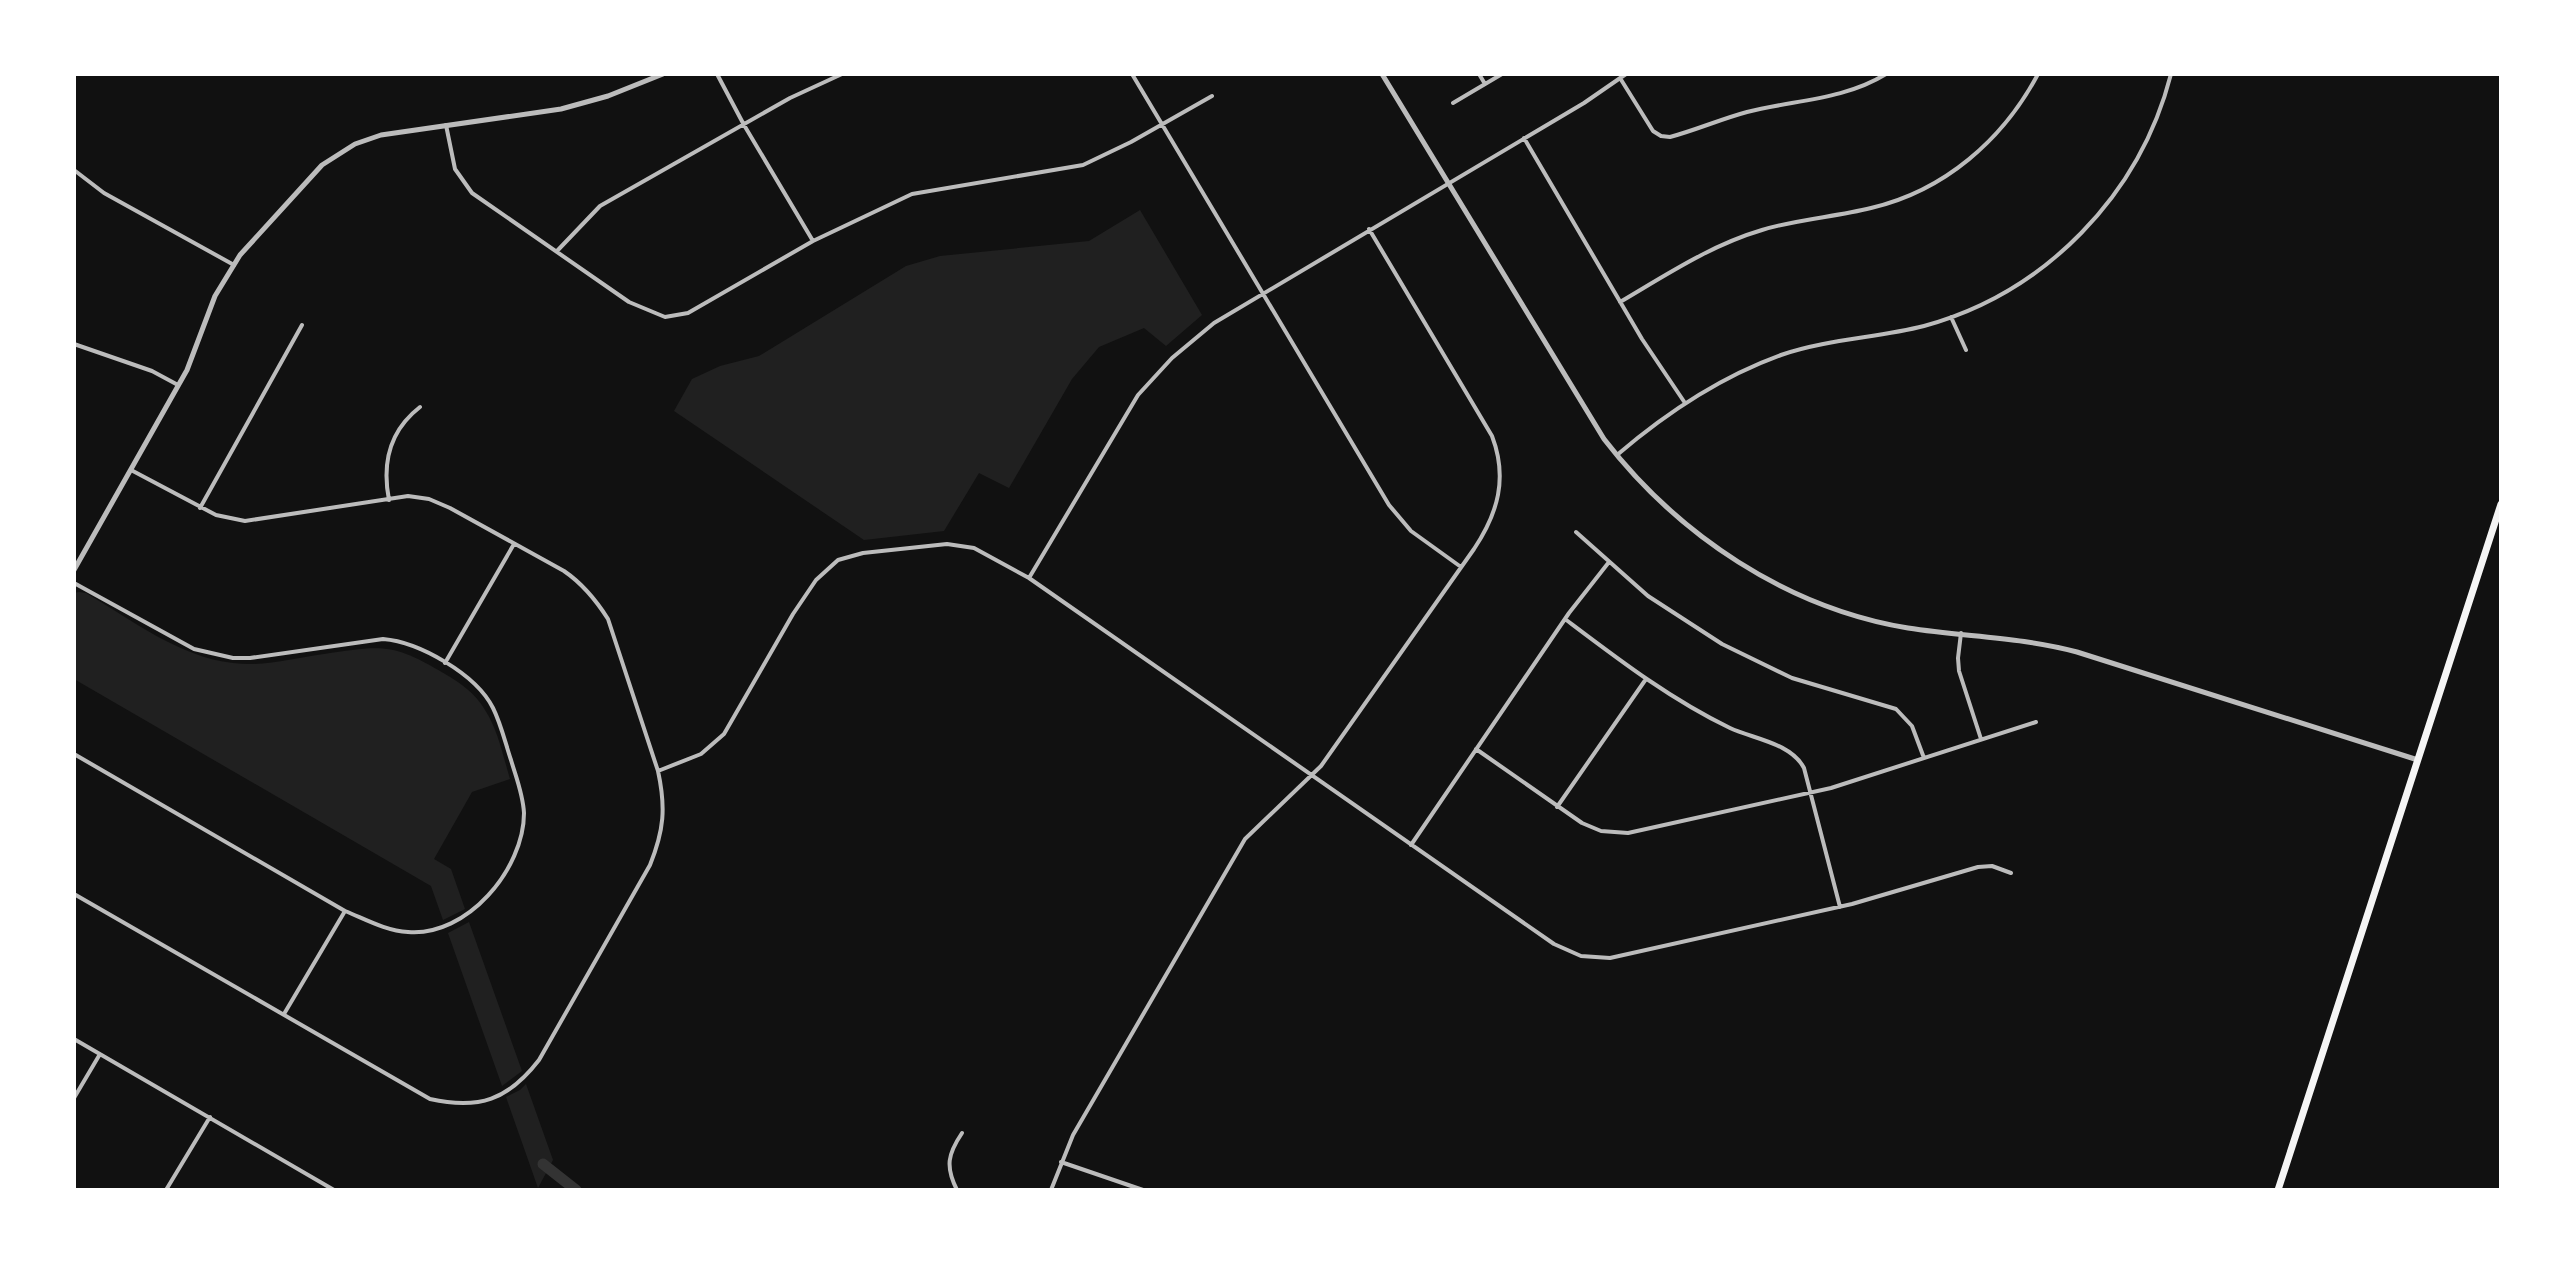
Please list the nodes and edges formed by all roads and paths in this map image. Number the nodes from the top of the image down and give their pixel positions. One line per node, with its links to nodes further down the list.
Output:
1 (663, 74): 16 (street)
2 (717, 74): 17 (street)
3 (842, 74): 17 (street)
4 (1132, 74): 18 (street)
5 (1382, 74): 21 (street)
6 (1479, 74): 13 (street)
7 (1502, 74): 13 (street)
8 (1626, 74): 12 (street)
9 (1886, 74): 12 (street)
10 (2038, 74): 27 (street)
11 (2171, 74): 28 (street)
12 (1620, 78): 19 (street)
13 (1485, 84): 15 (street)
14 (1212, 96): 18 (street)
15 (1453, 103)
16 (446, 125): 24 (street); 25 (street)
17 (744, 125): 23 (street); 24 (street)
18 (1162, 125): 23 (street); 26 (street)
19 (1524, 138): 21 (street); 27 (street)
20 (74, 170): 25 (street)
21 (1448, 183): 22 (street); 35 (street)
22 (1369, 229): 26 (street); 43 (street)
23 (813, 241): 24 (street)
24 (557, 251)
25 (234, 265): 32 (street)
26 (1263, 293): 43 (street); 45 (street)
27 (1620, 302): 33 (street)
28 (1951, 317): 31 (street); 33 (street)
29 (302, 325): 39 (street)
30 (74, 344): 32 (street)
31 (1966, 350)
32 (178, 385): 36 (street)
33 (1685, 403): 35 (street)
34 (420, 407): 37 (street)
35 (1617, 455): 48 (street)
36 (131, 470): 39 (street); 44 (street)
37 (389, 500): 39 (street); 41 (street)
38 (2501, 504): 56 (highway)
39 (200, 508)
40 (1576, 532): 42 (street)
41 (514, 544): 49 (street); 57 (street)
42 (1609, 562): 47 (street); 55 (street)
43 (1461, 567): 58 (street)
44 (74, 570)
45 (1029, 578): 57 (street); 58 (street)
46 (74, 583): 49 (street)
47 (1565, 619): 50 (street); 53 (street)
48 (1961, 633): 52 (street); 56 (street)
49 (445, 663): 65 (street)
50 (1646, 679): 59 (street); 60 (street)
51 (2036, 722): 52 (street)
52 (1981, 740): 55 (street)
53 (1476, 749): 60 (street); 61 (street)
54 (74, 754): 65 (street)
55 (1924, 758): 59 (street)
56 (2418, 760): 78 (highway)
57 (658, 771): 66 (street)
58 (1312, 776): 61 (street); 72 (street)
59 (1811, 793): 60 (street); 64 (street)
60 (1557, 807)
61 (1411, 845): 64 (street)
62 (2011, 873): 64 (street)
63 (74, 894): 66 (street)
64 (1840, 907)
65 (345, 911): 66 (street)
66 (284, 1014)
67 (74, 1039): 68 (street)
68 (100, 1054): 69 (street); 70 (street)
69 (74, 1098)
70 (210, 1117): 73 (street); 74 (street)
71 (962, 1133): 75 (street)
72 (1061, 1162): 76 (street); 77 (street)
73 (166, 1190)
74 (334, 1190)
75 (957, 1190)
76 (1051, 1190)
77 (1143, 1190)
78 (2278, 1190)

